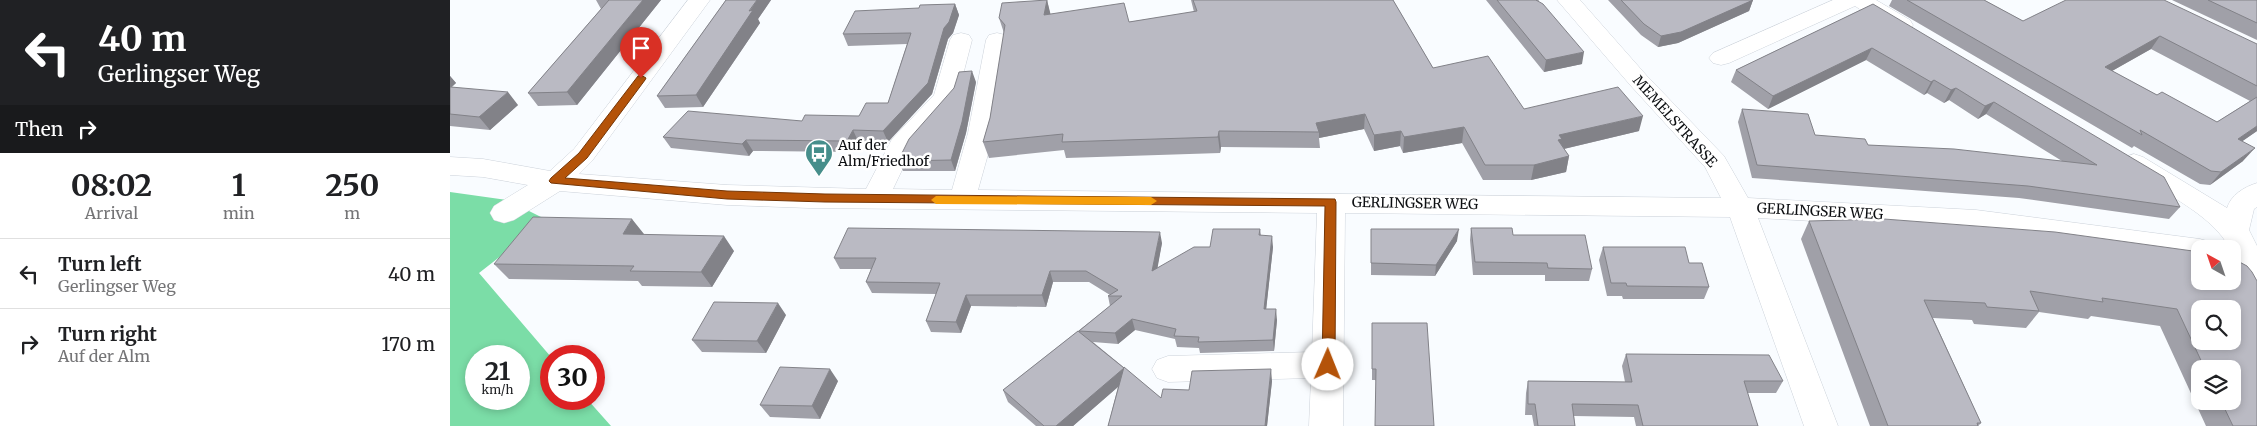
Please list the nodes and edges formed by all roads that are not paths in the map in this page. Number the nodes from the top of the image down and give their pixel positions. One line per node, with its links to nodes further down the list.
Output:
1 (700, 0): 11 (street)
2 (1568, 0): 16 (street, MEMELSTRASSE)
3 (1851, 0): 8 (street)
4 (1860, 0): 5 (street)
5 (1920, 36)
6 (961, 40): 13 (street)
7 (997, 40): 14 (street)
8 (1721, 58)
9 (2116, 152): 19 (street)
10 (450, 166): 11 (street, GERLINGSER WEG)
11 (555, 181): 13 (street, GERLINGSER WEG); 17 (street)
12 (2257, 193): 19 (street)
13 (875, 200): 14 (street, GERLINGSER WEG)
14 (962, 200): 15 (street, GERLINGSER WEG)
15 (1331, 202): 16 (street, GERLINGSER WEG); 20 (street)
16 (1740, 207): 18 (street, GERLINGSER WEG); 23 (street, MEMELSTRASSE)
17 (504, 213)
18 (2191, 249)
19 (2246, 255)
20 (1328, 365): 21 (street); 22 (street)
21 (1168, 369)
22 (1326, 426)
23 (1821, 426)

